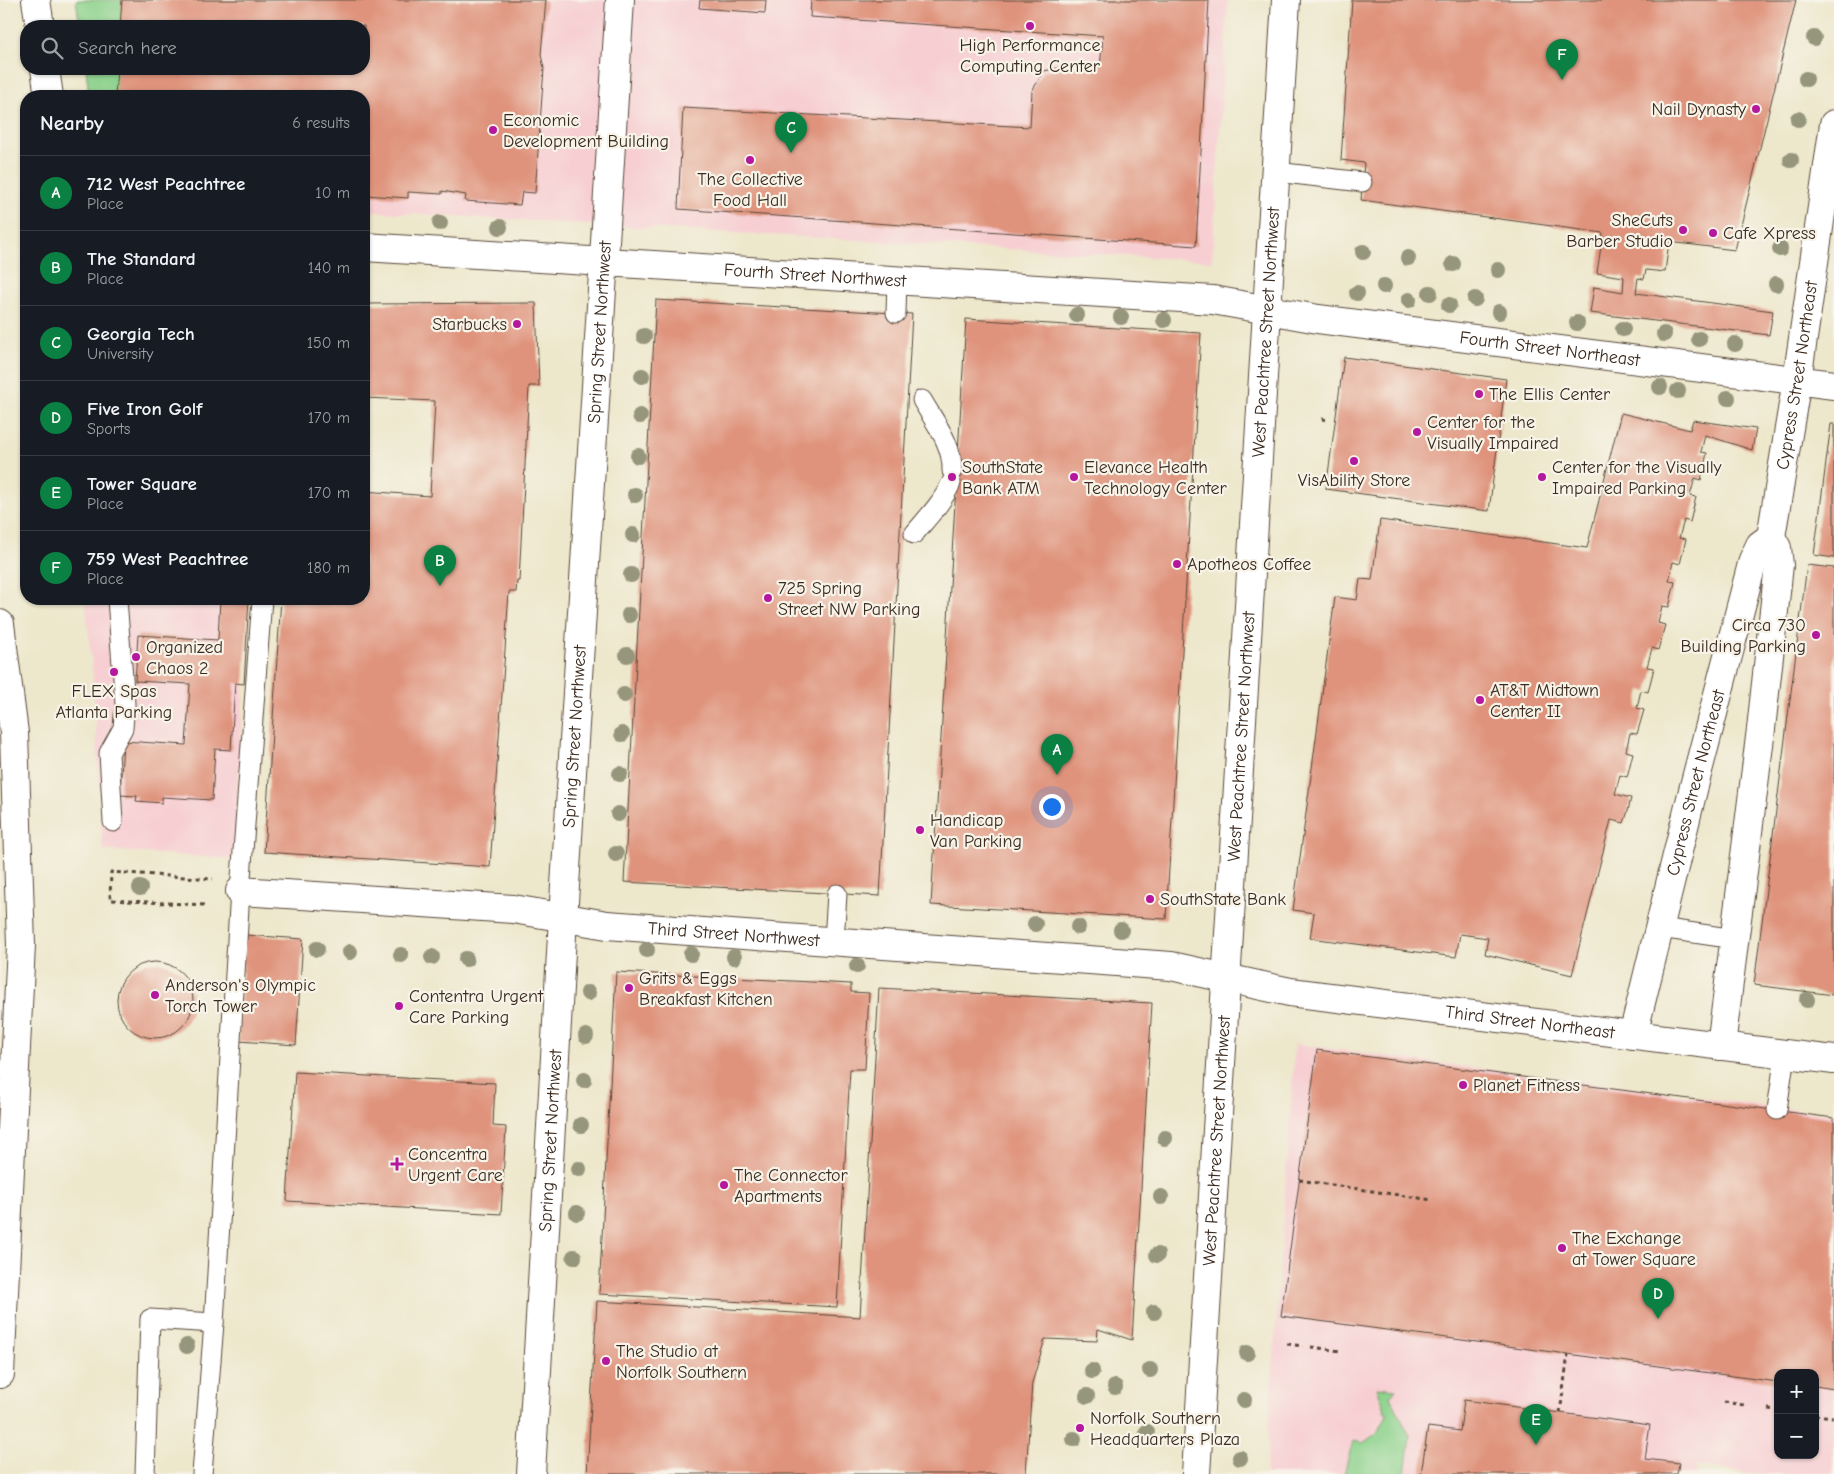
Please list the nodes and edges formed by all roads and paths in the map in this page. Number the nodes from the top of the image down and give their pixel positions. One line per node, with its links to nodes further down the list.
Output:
1 (36, 0): 4 (main road)
2 (620, 0): 11 (main road, Spring Street Northwest)
3 (1286, 0): 8 (main road, West Peachtree Street Northwest)
4 (39, 20)
5 (46, 75): 6 (main road)
6 (48, 90)
7 (1834, 124): 15 (main road, Cypress Street Northeast)
8 (1276, 172): 9 (lane); 13 (main road, West Peachtree Street Northwest)
9 (1362, 182)
10 (370, 247): 11 (main road, Fourth Street Northwest)
11 (604, 262): 12 (main road, Fourth Street Northwest); 30 (main road, Spring Street Northwest)
12 (897, 280): 13 (main road, Fourth Street Northwest); 14 (lane)
13 (1267, 309): 15 (main road, Fourth Street Northeast); 34 (main road, West Peachtree Street Northwest)
14 (896, 313)
15 (1797, 380): 16 (main road, Fourth Street Northeast); 21 (main road, Cypress Street Northeast)
16 (1834, 385)
17 (922, 400): 20 (lane)
18 (1322, 419): 19 (path)
19 (1328, 420)
20 (914, 534)
21 (1771, 537): 31 (main road, Cypress Street Northeast); 32 (main road, Cypress Street Northeast)
22 (118, 605): 25 (lane)
23 (262, 605): 27 (lane)
24 (0, 624): 40 (main road)
25 (113, 822)
26 (214, 879): 29 (path)
27 (240, 891): 30 (main road, Third Street Northwest); 44 (lane)
28 (837, 894): 33 (lane)
29 (204, 905)
30 (563, 918): 33 (main road, Third Street Northwest); 60 (main road, Spring Street Northwest)
31 (1660, 928): 32 (lane); 35 (main road, Cypress Street Northeast)
32 (1735, 939): 36 (main road, Cypress Street Northeast)
33 (834, 941): 34 (main road, Third Street Northwest)
34 (1227, 978): 35 (main road, Third Street Northeast); 61 (main road, West Peachtree Street Northwest)
35 (1633, 1035): 36 (main road, Third Street Northeast)
36 (1721, 1046): 37 (main road, Third Street Northeast)
37 (1785, 1054): 38 (main road, Third Street Northeast); 39 (lane)
38 (1834, 1060)
39 (1777, 1110)
40 (13, 1115): 41 (main road); 50 (main road)
41 (0, 1148)
42 (1299, 1180): 43 (path)
43 (1432, 1200)
44 (214, 1323): 58 (lane); 59 (lane)
45 (1287, 1344): 46 (path)
46 (1303, 1346)
47 (1311, 1347): 48 (path)
48 (1341, 1352)
49 (1568, 1354): 55 (path)
50 (0, 1374)
51 (1724, 1402): 52 (path)
52 (1744, 1405)
53 (1768, 1408): 54 (path)
54 (1774, 1409)
55 (1560, 1413)
56 (1819, 1415): 57 (path)
57 (1833, 1417)
58 (145, 1474)
59 (202, 1474)
60 (531, 1474)
61 (1196, 1474)

